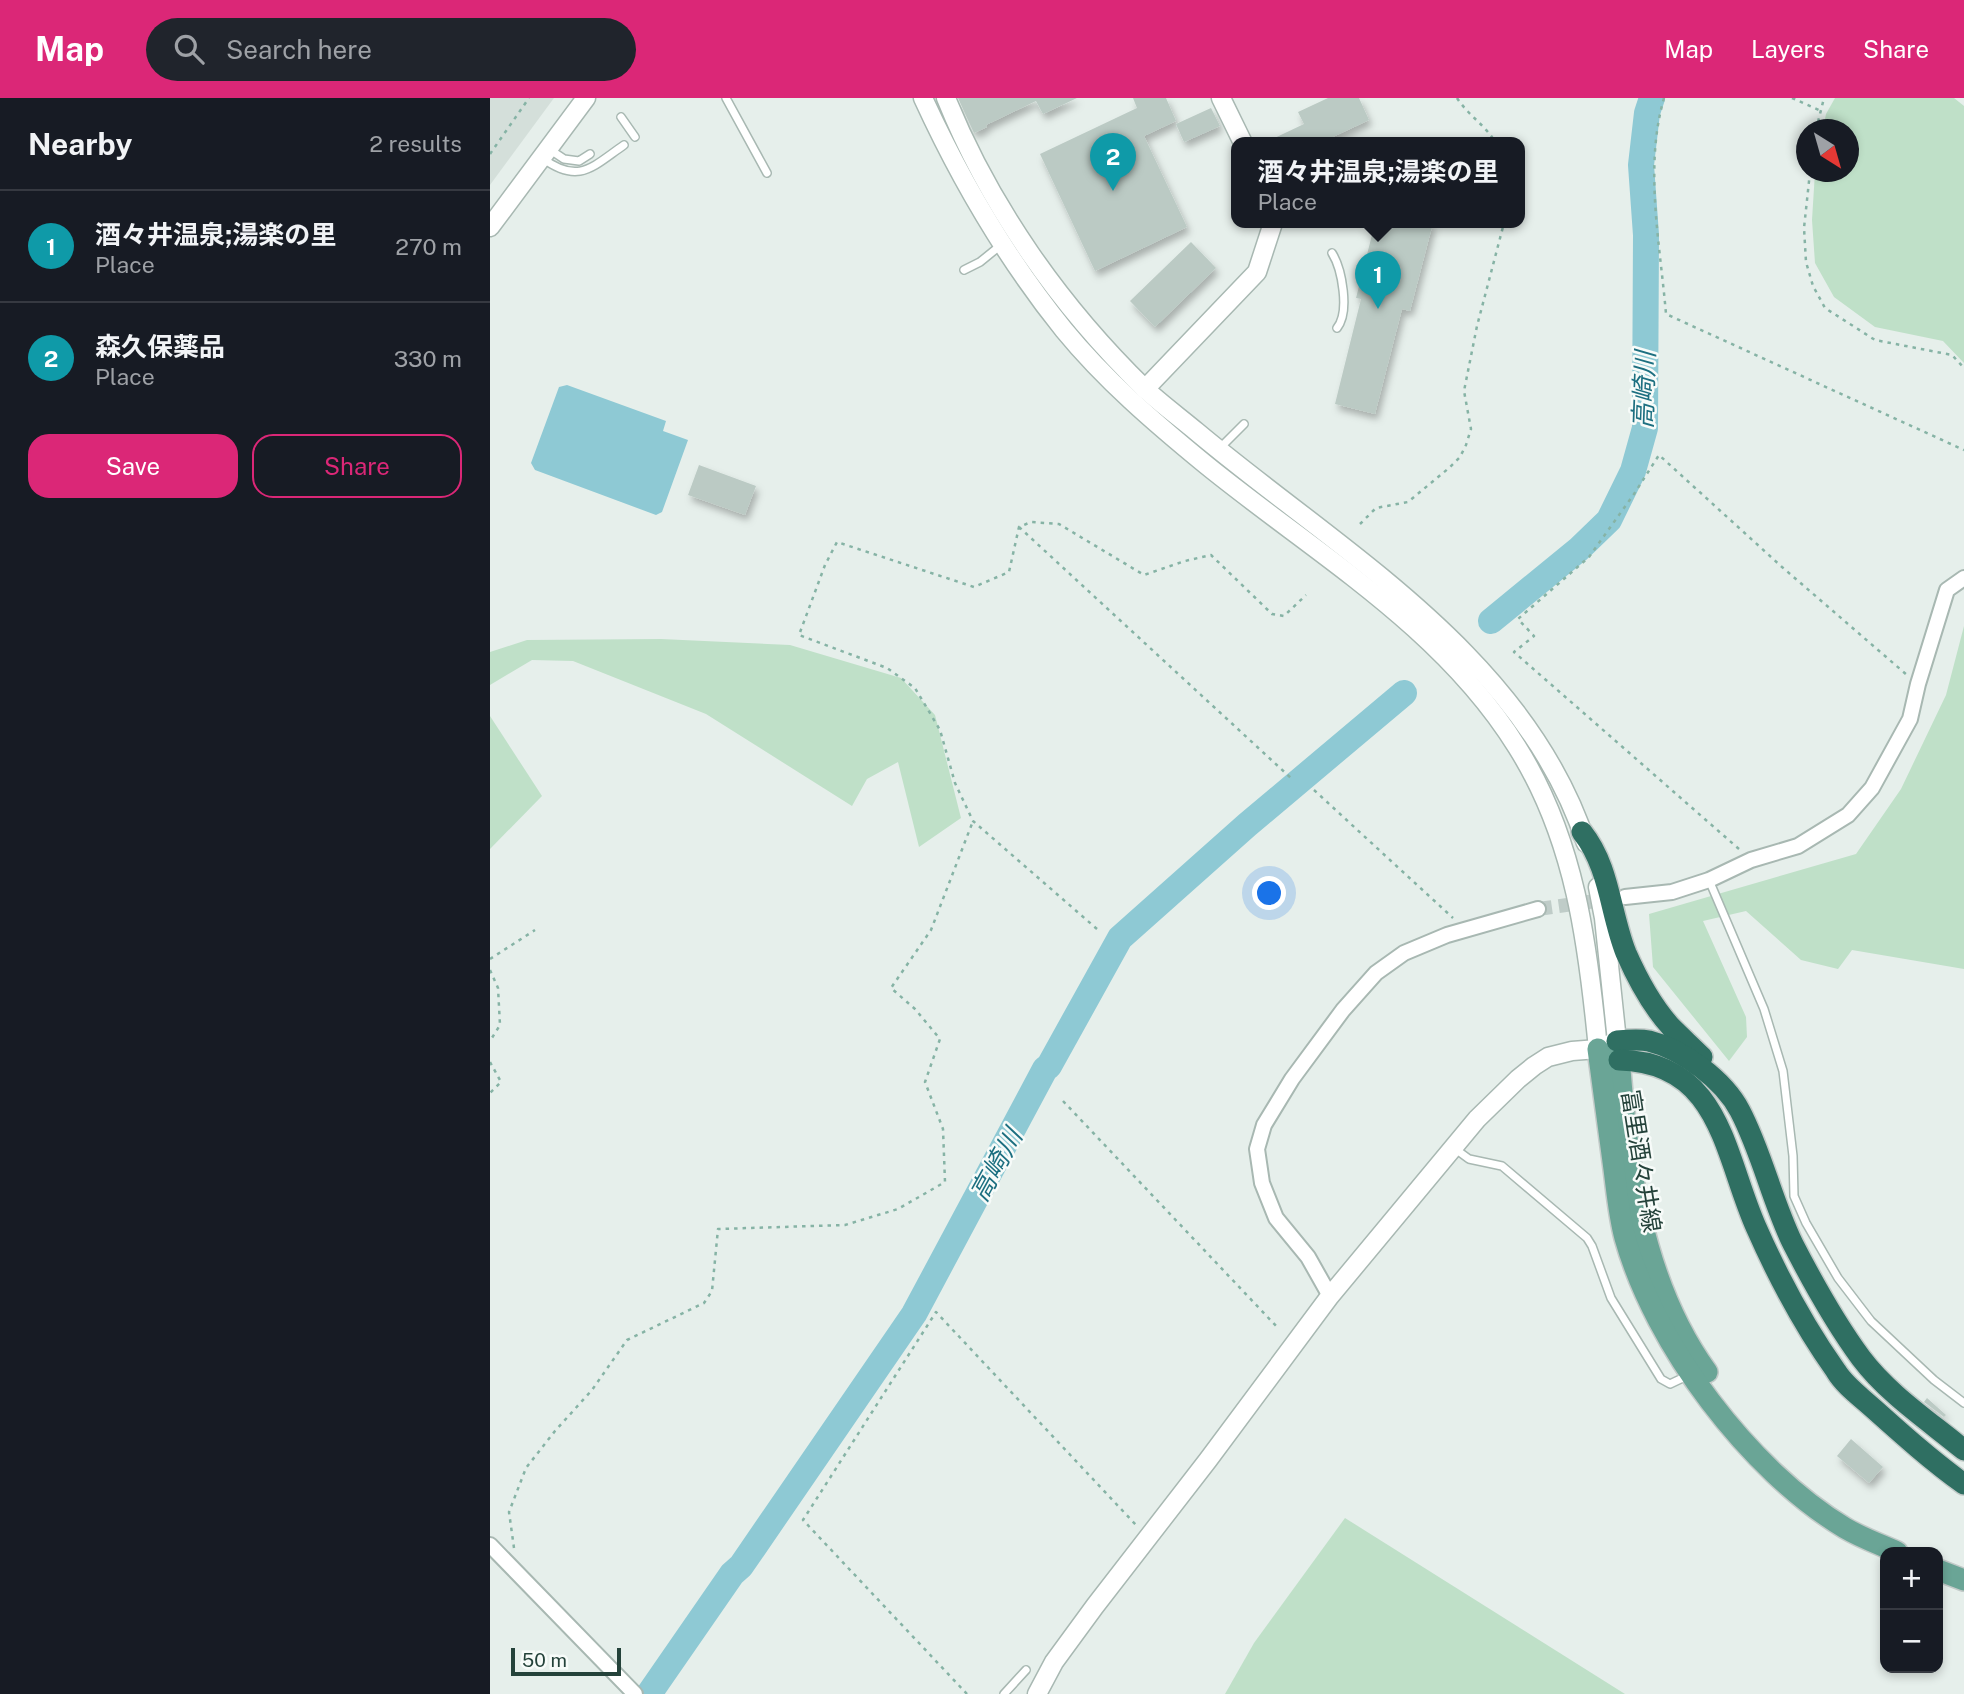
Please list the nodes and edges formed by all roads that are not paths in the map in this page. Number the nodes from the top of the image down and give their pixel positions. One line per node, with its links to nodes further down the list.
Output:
1 (586, 98): 10 (street)
2 (726, 98): 12 (lane)
3 (923, 98): 15 (street)
4 (946, 98): 19 (street)
5 (1221, 98): 8 (street)
6 (621, 117): 7 (lane)
7 (635, 137)
8 (1240, 137)
9 (624, 145): 10 (lane)
10 (545, 153): 11 (lane); 13 (street)
11 (590, 154)
12 (766, 173)
13 (490, 227)
14 (1274, 228): 19 (street)
15 (1002, 244): 17 (lane); 27 (street)
16 (1332, 253): 18 (lane)
17 (964, 270)
18 (1338, 328)
19 (1145, 389): 21 (street)
20 (1244, 424): 21 (lane)
21 (1219, 450): 23 (street)
22 (1964, 578): 24 (street)
23 (1582, 832): 27 (street); 28 (highway)
24 (1709, 880): 25 (street); 32 (lane)
25 (1625, 897)
26 (1538, 909): 30 (street)
27 (1611, 1050): 28 (highway); 29 (street); 31 (main road, 富里酒々井線); 34 (highway); 37 (main road, 富里酒々井線)
28 (1729, 1096): 33 (highway)
29 (1454, 1148): 30 (street); 31 (lane)
30 (1330, 1296): 43 (street)
31 (1691, 1374): 36 (main road, 富里酒々井線)
32 (1964, 1403)
33 (1964, 1450)
34 (1964, 1484)
35 (490, 1545): 41 (street)
36 (1884, 1547)
37 (1890, 1547)
38 (1943, 1572): 39 (main road)
39 (1964, 1580)
40 (1026, 1670): 42 (lane)
41 (635, 1694)
42 (1004, 1694)
43 (1037, 1694)

